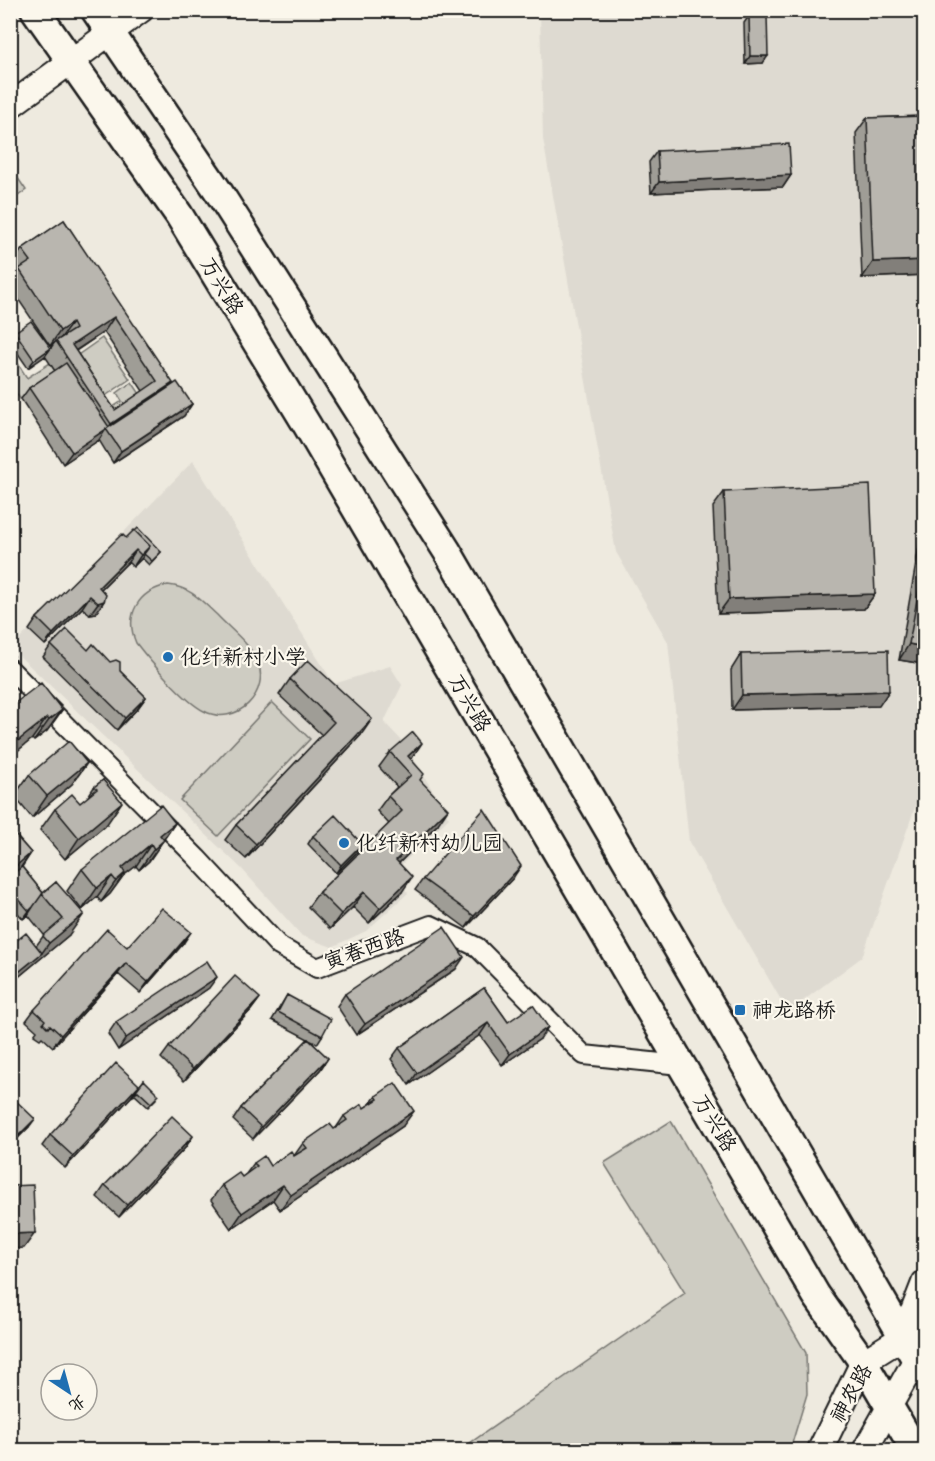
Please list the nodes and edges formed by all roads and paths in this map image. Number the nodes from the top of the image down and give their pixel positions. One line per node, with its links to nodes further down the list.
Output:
1 (35, 10): 5 (main road, 万兴路)
2 (94, 10): 4 (main road)
3 (141, 10): 4 (street)
4 (112, 33): 5 (street); 11 (main road)
5 (73, 62): 6 (street); 8 (main road, 万兴路)
6 (10, 106)
7 (10, 669): 8 (street, 寅春西路)
8 (680, 1065): 12 (main road, 万兴路)
9 (924, 1283): 11 (street, 神农路)
10 (924, 1315): 11 (street, 神农路)
11 (914, 1356): 12 (street, 神农路); 13 (street, 神农路)
12 (863, 1362): 13 (main road, 万兴路); 14 (street, 神农路)
13 (888, 1407): 15 (street, 神农路); 16 (main road, 万兴路)
14 (820, 1450)
15 (865, 1450)
16 (915, 1450)

